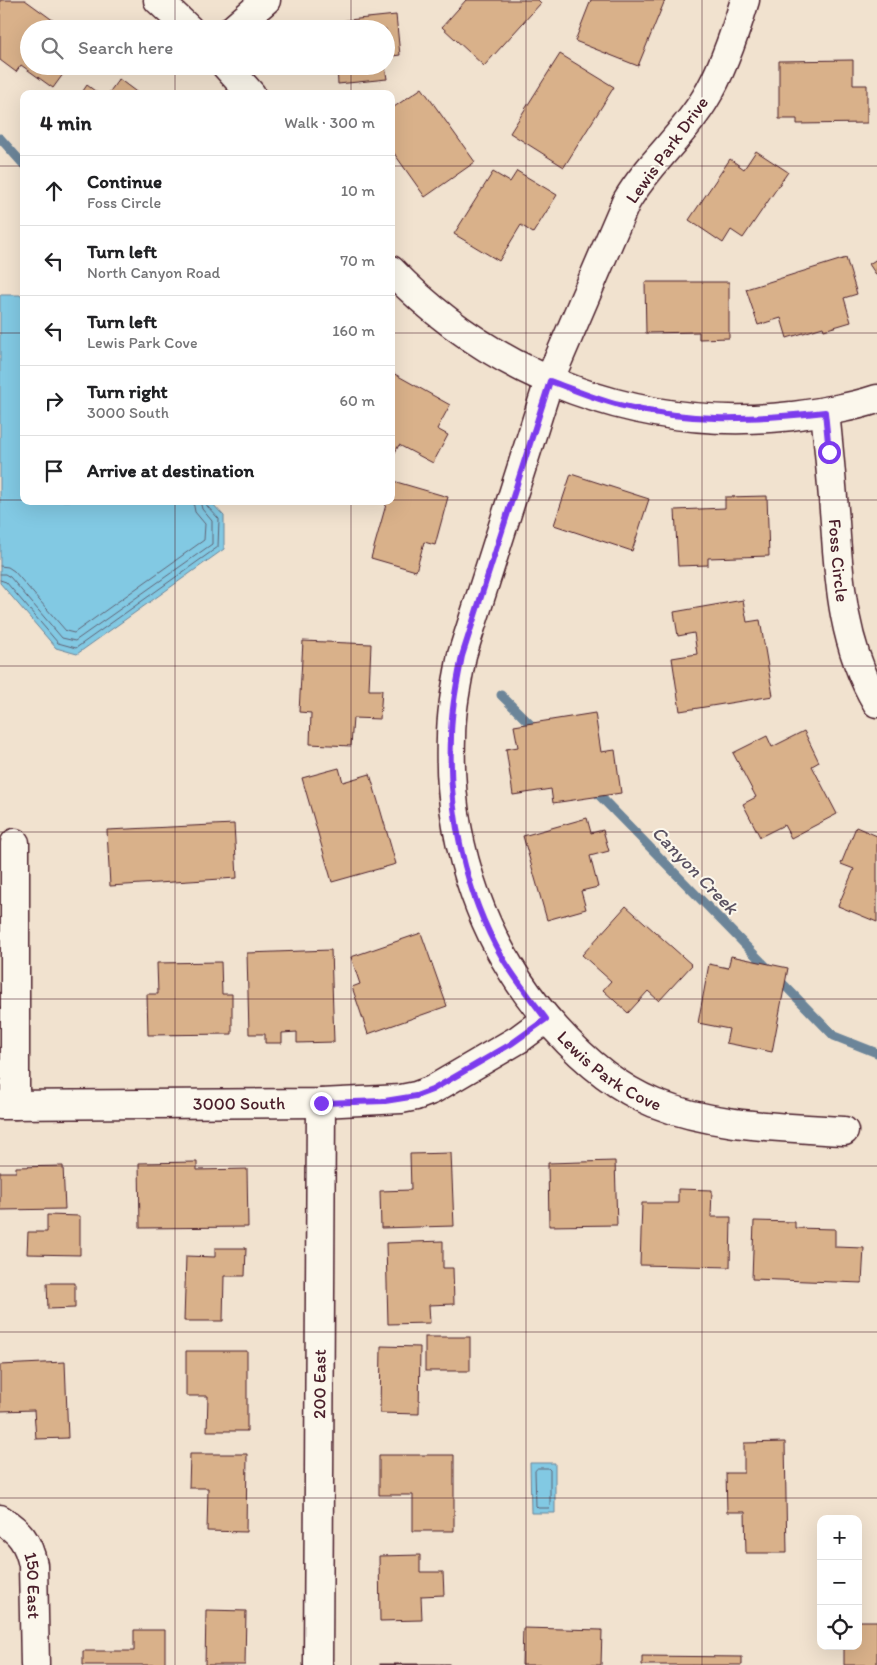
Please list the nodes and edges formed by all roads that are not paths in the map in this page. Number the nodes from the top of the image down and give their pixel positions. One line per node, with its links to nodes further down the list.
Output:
1 (158, 0): 4 (street)
2 (266, 0): 5 (street)
3 (745, 0): 9 (street, Lewis Park Drive)
4 (179, 20)
5 (243, 20)
6 (234, 75): 7 (street)
7 (247, 90)
8 (395, 274): 9 (street)
9 (550, 381): 11 (street); 14 (street, Lewis Park Cove)
10 (877, 399): 11 (street)
11 (825, 412): 12 (street, Foss Circle)
12 (877, 703)
13 (14, 843): 16 (street)
14 (546, 1019): 15 (street, 3000 South); 17 (street, Lewis Park Cove)
15 (321, 1103): 16 (street, 3000 South); 20 (street, 200 East)
16 (8, 1105)
17 (844, 1131)
18 (0, 1519): 19 (street, 150 East)
19 (36, 1665)
20 (318, 1665)

